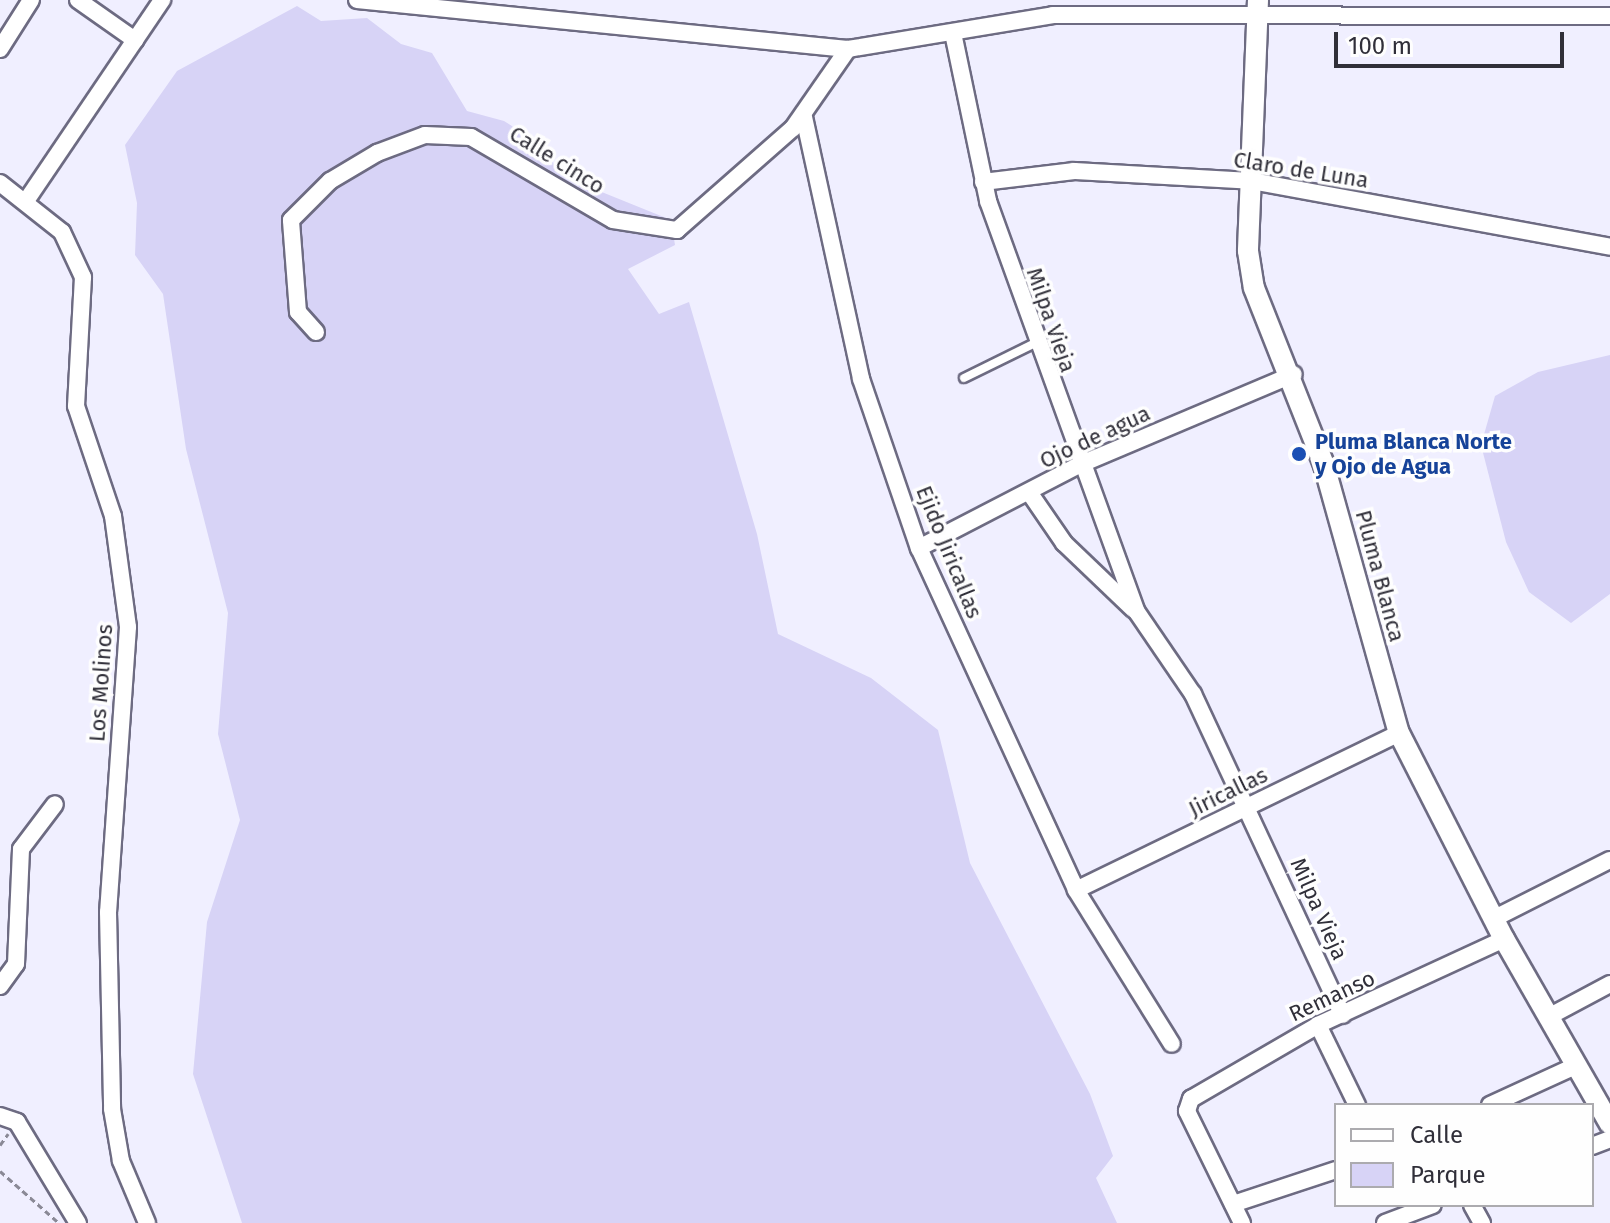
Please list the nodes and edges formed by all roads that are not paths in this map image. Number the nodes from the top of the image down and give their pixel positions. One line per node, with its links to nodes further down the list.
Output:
1 (31, 0): 9 (street)
2 (78, 0): 8 (street)
3 (162, 0): 8 (street)
4 (357, 0): 10 (street)
5 (1258, 7): 6 (street); 7 (street); 12 (street, Pluma Blanca)
6 (1610, 16)
7 (953, 33): 10 (street); 13 (street, Milpa Vieja)
8 (135, 40): 15 (street)
9 (0, 49)
10 (848, 49): 11 (street)
11 (804, 117): 17 (street, Calle cinco); 23 (street, Ejido Jiricallas)
12 (1252, 181): 13 (street, Claro de Luna); 16 (street, Claro de Luna); 19 (street, Pluma Blanca)
13 (983, 182): 18 (street, Milpa Vieja)
14 (0, 183): 15 (street, Los Molinos)
15 (26, 201): 47 (street, Los Molinos)
16 (1610, 247)
17 (316, 332)
18 (1035, 343): 20 (lane); 21 (street, Milpa Vieja)
19 (1294, 374): 21 (street, Ojo de agua); 25 (street, Pluma Blanca)
20 (964, 378)
21 (1079, 465): 22 (street, Ojo de agua); 24 (street, Milpa Vieja)
22 (1029, 492): 23 (street, Ojo de agua); 24 (street, Milpa Vieja)
23 (919, 548): 29 (street, Ejido Jiricallas)
24 (1137, 612): 27 (street, Milpa Vieja)
25 (1399, 733): 27 (street, Jiricallas); 30 (street, Pluma Blanca)
26 (55, 804): 33 (street)
27 (1249, 807): 29 (street, Jiricallas); 34 (street, Milpa Vieja)
28 (1610, 860): 30 (street)
29 (1076, 890): 37 (street, Ejido Jiricallas)
30 (1493, 919): 31 (street, Pluma Blanca)
31 (1504, 939): 34 (street, Remanso); 35 (street, Pluma Blanca)
32 (1610, 984): 35 (street)
33 (0, 986)
34 (1343, 1015): 36 (street, Remanso)
35 (1550, 1016): 38 (street, Pluma Blanca)
36 (1318, 1025): 39 (street); 44 (street, Remanso)
37 (1172, 1044)
38 (1575, 1066): 40 (street); 41 (street, Pluma Blanca)
39 (1356, 1103)
40 (1494, 1103)
41 (1607, 1112)
42 (0, 1116): 46 (street)
43 (1334, 1171): 44 (street)
44 (1233, 1204): 48 (street)
45 (1428, 1207): 49 (street)
46 (78, 1223)
47 (147, 1223)
48 (1242, 1223)
49 (1385, 1223)

